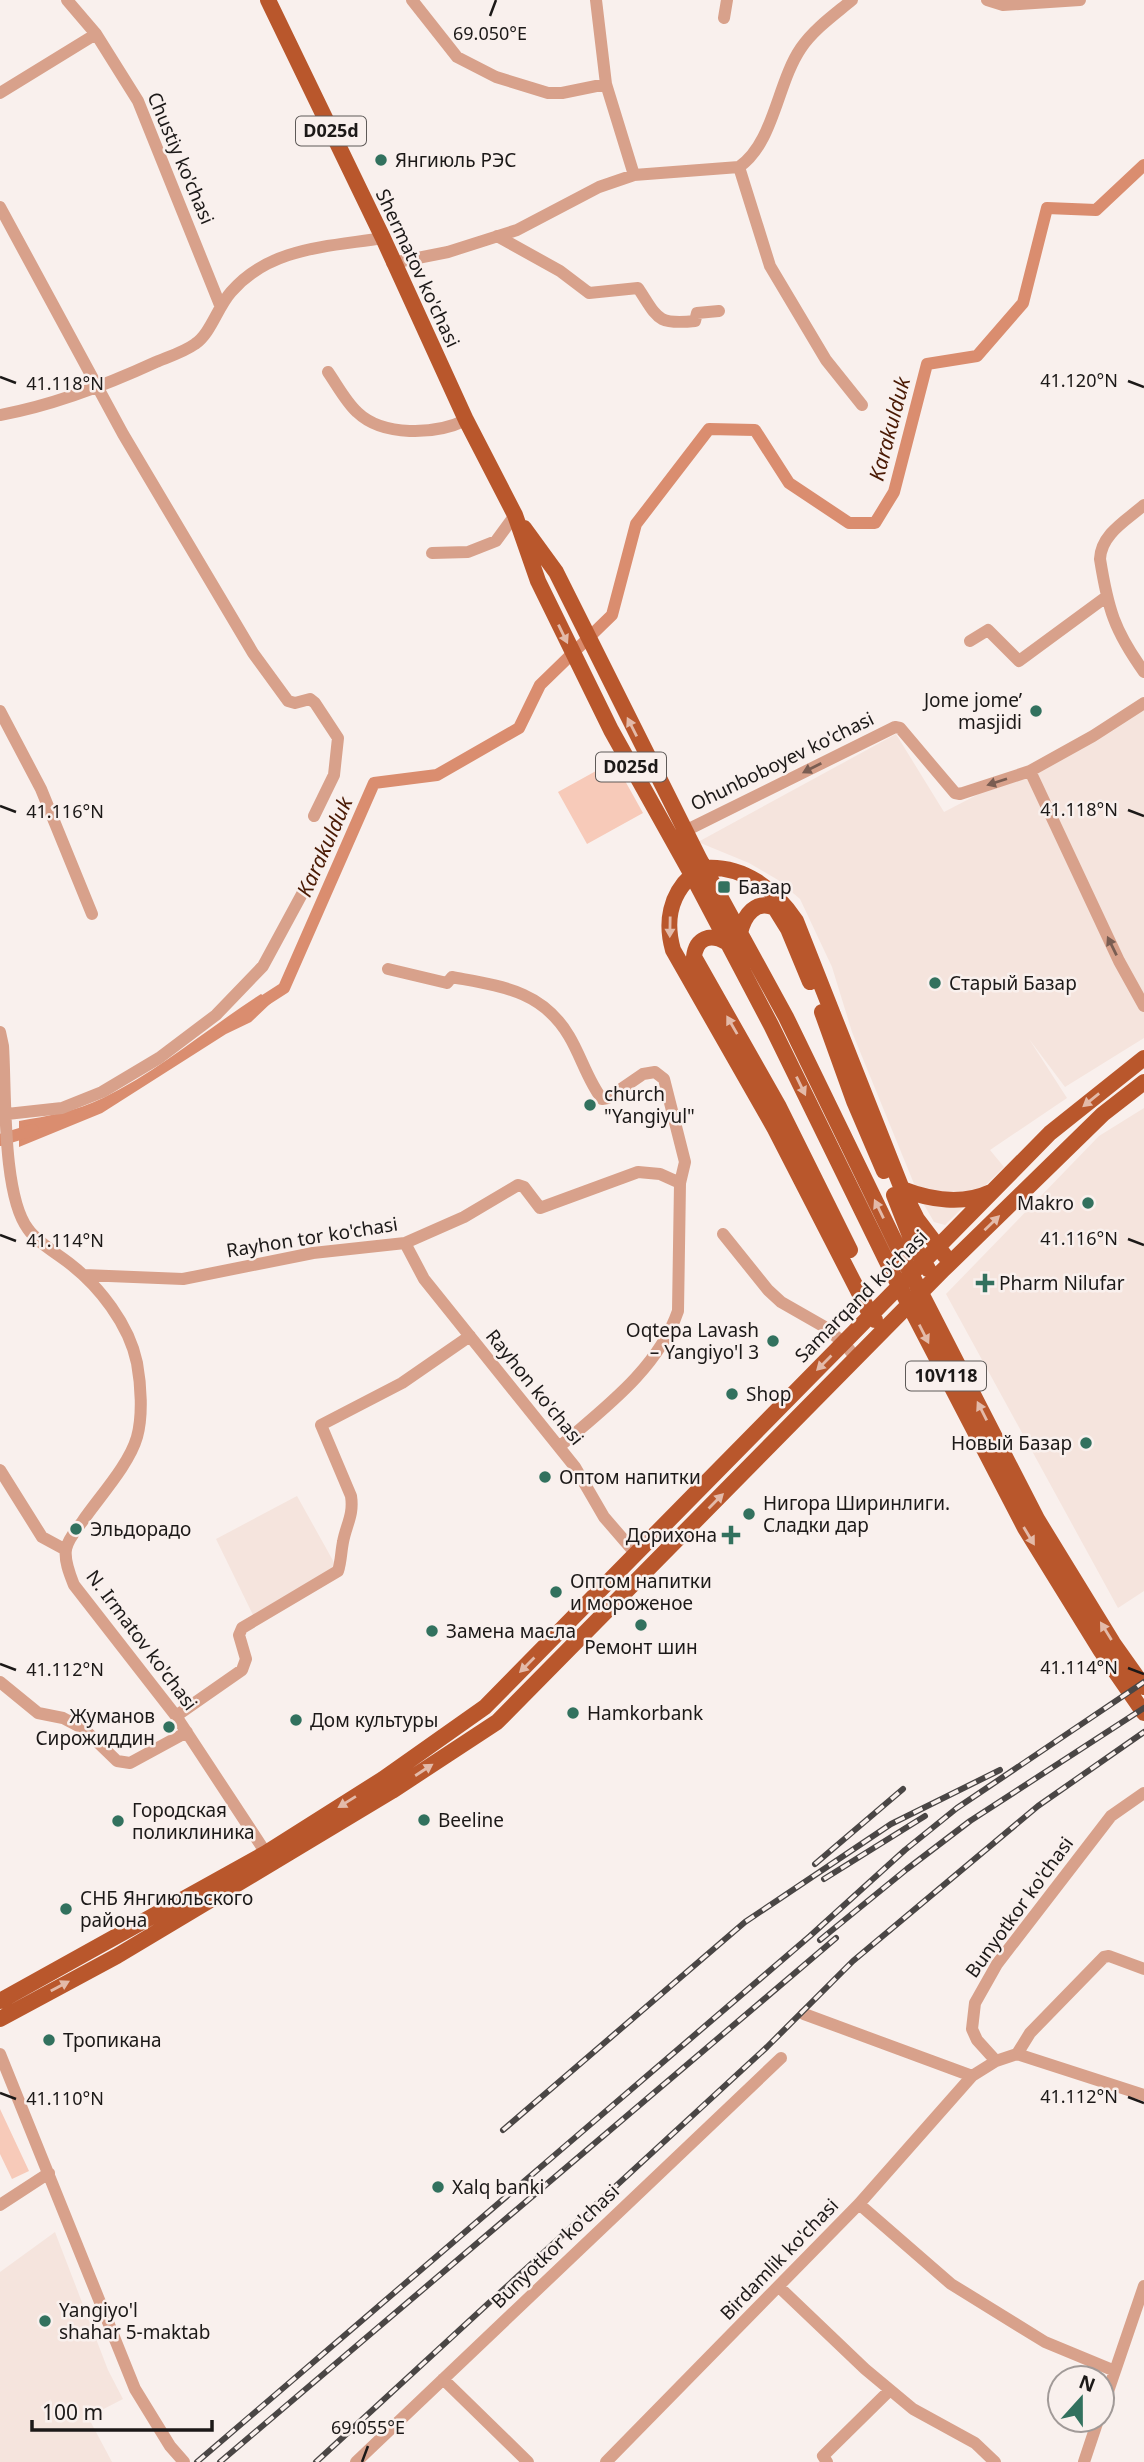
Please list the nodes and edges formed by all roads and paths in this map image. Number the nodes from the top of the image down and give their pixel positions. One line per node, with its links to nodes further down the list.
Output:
1 (66, 0): 10 (street, Chustiy ko'chasi)
2 (268, 0): 17 (main road, Shermatov ko'chasi / D025d)
3 (412, 0): 11 (street)
4 (596, 0): 11 (street)
5 (727, 0): 9 (street)
6 (852, 0): 13 (street)
7 (987, 0): 8 (street)
8 (1080, 0)
9 (724, 18)
10 (96, 34): 12 (street); 19 (street, Chustiy ko'chasi)
11 (606, 84): 14 (street)
12 (0, 93)
13 (739, 167): 14 (street); 23 (street)
14 (634, 174): 16 (street)
15 (0, 207): 22 (street)
16 (497, 236): 18 (street); 20 (street)
17 (383, 238): 18 (main road, Shermatov ko'chasi / D025d); 19 (street)
18 (393, 263): 25 (main road, Shermatov ko'chasi / D025d)
19 (220, 305): 22 (street)
20 (719, 312)
21 (328, 372): 25 (street)
22 (98, 388): 24 (street); 37 (street)
23 (862, 405)
24 (0, 415)
25 (466, 420): 27 (main road, Shermatov ko'chasi / D025d)
26 (1144, 505): 29 (street)
27 (515, 515): 28 (street); 32 (main road, Shermatov ko'chasi / D025d); 33 (main road, Shermatov ko'chasi / D025d, one-way to 33)
28 (432, 553)
29 (1106, 597): 30 (street); 31 (street)
30 (971, 641)
31 (1144, 672)
32 (609, 681): 33 (main road); 38 (main road, D025d, one-way to 32)
33 (590, 690): 39 (main road, D025d)
34 (1144, 703): 36 (street, Ohunboboyev ko'chasi)
35 (0, 711): 41 (street)
36 (1030, 771): 38 (street, Ohunboboyev ko'chasi, one-way to 38); 45 (street, one-way to 36)
37 (314, 816)
38 (685, 831): 39 (main road, D025d)
39 (698, 872): 42 (main road, 10V118); 43 (main road, 10V118); 51 (main road); 60 (main road, one-way to 60)
40 (302, 894): 49 (street)
41 (92, 914)
42 (740, 933): 56 (main road); 70 (main road, 10V118, one-way to 42)
43 (726, 942): 60 (main road, one-way to 43); 71 (main road, 10V118, one-way to 71)
44 (388, 969): 50 (street)
45 (1144, 1006)
46 (0, 1032): 49 (street)
47 (1144, 1058): 52 (main road, Samarqand ko'chasi, one-way to 52)
48 (1144, 1082): 57 (main road, Samarqand ko'chasi, one-way to 48)
49 (3, 1115): 58 (street)
50 (680, 1183): 54 (street, Rayhon tor ko'chasi); 65 (street)
51 (902, 1189): 52 (main road); 55 (main road)
52 (993, 1191): 55 (main road, Samarqand ko'chasi)
53 (723, 1234): 63 (street)
54 (405, 1243): 58 (street, Rayhon tor ko'chasi); 62 (street, Rayhon ko'chasi)
55 (937, 1249): 56 (main road, Samarqand ko'chasi); 57 (main road)
56 (923, 1263): 59 (main road); 60 (main road, Samarqand ko'chasi)
57 (951, 1263): 59 (main road, Samarqand ko'chasi)
58 (84, 1275): 67 (street)
59 (935, 1278): 61 (main road, Samarqand ko'chasi)
60 (875, 1310): 61 (main road); 63 (main road, Samarqand ko'chasi)
61 (890, 1324): 64 (main road, Samarqand ko'chasi)
62 (470, 1336): 65 (street, Rayhon ko'chasi); 72 (street)
63 (844, 1343): 64 (street); 68 (main road, Samarqand ko'chasi, one-way to 68)
64 (856, 1358): 79 (main road, Samarqand ko'chasi, one-way to 64)
65 (559, 1447): 68 (street, Rayhon ko'chasi)
66 (0, 1471): 67 (street)
67 (66, 1550): 72 (street, N. Irmatov ko'chasi)
68 (636, 1554): 75 (main road, Samarqand ko'chasi, one-way to 75)
69 (0, 1682): 73 (street)
70 (1144, 1687)
71 (1144, 1713)
72 (176, 1716): 73 (street, N. Irmatov ko'chasi)
73 (187, 1732): 75 (street, N. Irmatov ko'chasi)
74 (1144, 1793): 83 (street, Bunyotkor ko'chasi)
75 (266, 1853): 77 (main road, Samarqand ko'chasi)
76 (1144, 1969): 81 (street)
77 (0, 2001)
78 (804, 2014): 84 (street)
79 (0, 2019)
80 (0, 2054): 86 (street)
81 (1017, 2054): 83 (street); 85 (street)
82 (781, 2058): 93 (street, Bunyotkor ko'chasi)
83 (996, 2061): 84 (street)
84 (972, 2076): 87 (street, Birdamlik ko'chasi)
85 (1144, 2095)
86 (49, 2173): 88 (street); 96 (street)
87 (859, 2204): 90 (street, Birdamlik ko'chasi); 91 (street)
88 (0, 2205)
89 (1144, 2286): 92 (street)
90 (779, 2287): 94 (street); 99 (street, Birdamlik ko'chasi)
91 (1098, 2364)
92 (1116, 2368)
93 (443, 2379): 97 (street, Bunyotkor ko'chasi); 98 (street)
94 (890, 2390): 100 (street); 101 (street)
95 (1093, 2434): 102 (street)
96 (184, 2462)
97 (356, 2462)
98 (528, 2462)
99 (606, 2462)
100 (827, 2462)
101 (995, 2462)
102 (1084, 2462)

